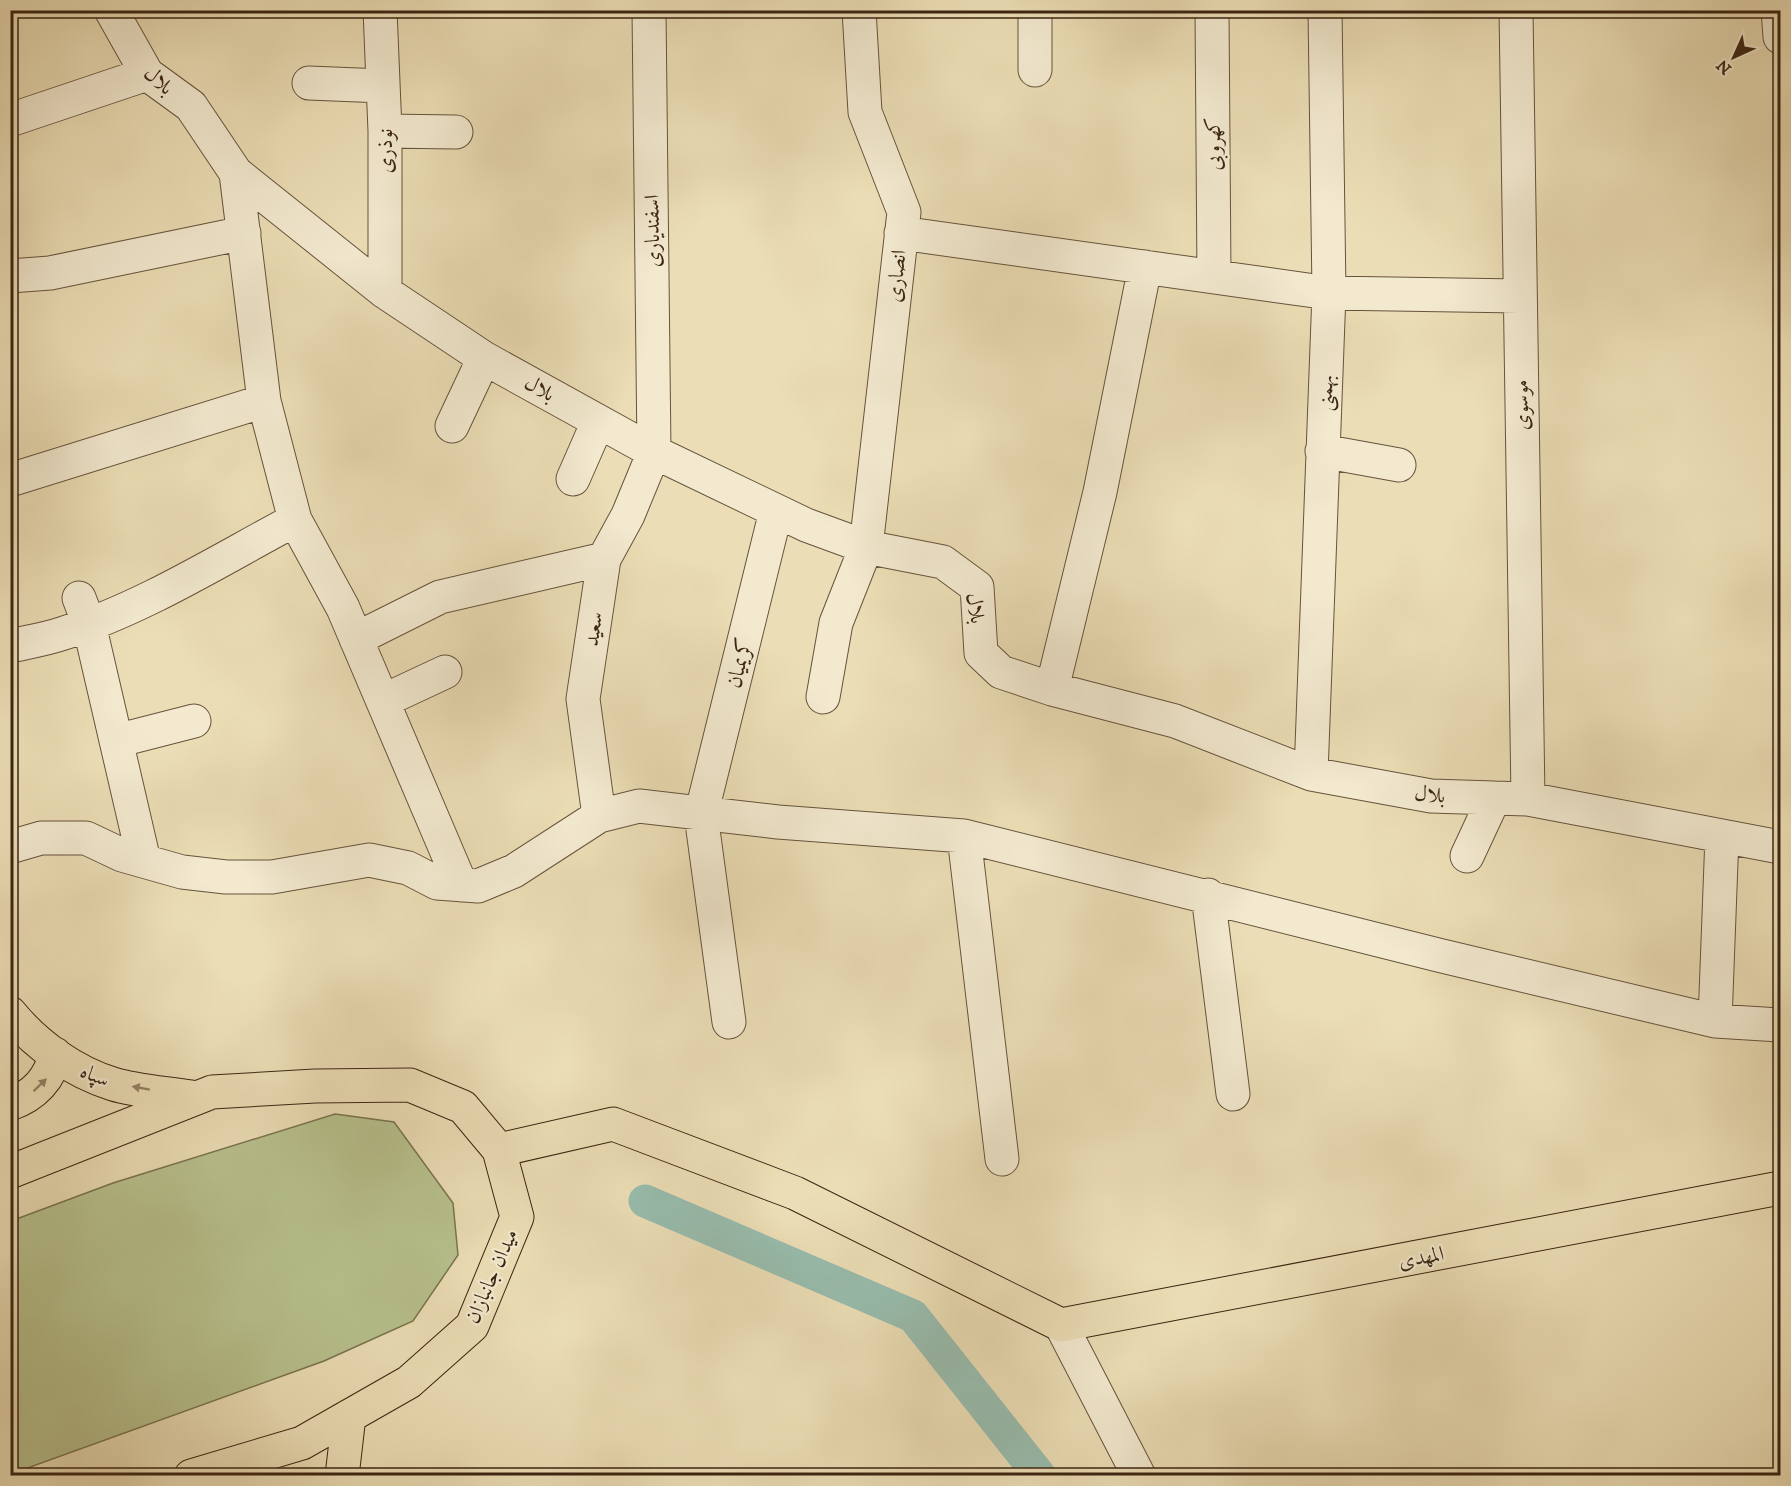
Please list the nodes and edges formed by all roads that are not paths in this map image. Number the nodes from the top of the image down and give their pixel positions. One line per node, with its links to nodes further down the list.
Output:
1 (111, 10): 12 (street, بلال)
2 (380, 10): 14 (street, نوذری)
3 (649, 10): 31 (street, اسفندیاری)
4 (859, 10): 20 (street, انصاری)
5 (1035, 10): 11 (street)
6 (1212, 10): 23 (street, کهروبی)
7 (1325, 10): 25 (street, بهمنی)
8 (1516, 10): 26 (street, موسوی)
9 (1778, 10): 10 (street)
10 (1780, 37)
11 (1035, 70)
12 (147, 75): 15 (street); 18 (street, بلال)
13 (309, 83): 14 (street)
14 (383, 86): 16 (street, نوذری)
15 (10, 120)
16 (385, 131): 17 (street); 24 (street, نوذری)
17 (456, 132)
18 (236, 173): 19 (street, بلال); 24 (street, بلال)
19 (244, 233): 22 (street); 28 (street, بلال)
20 (901, 233): 21 (street); 38 (street, انصاری)
21 (1145, 267): 23 (street); 44 (street)
22 (10, 276)
23 (1214, 277): 25 (street)
24 (385, 292): 27 (street, بلال)
25 (1329, 293): 26 (street); 32 (street, بهمنی)
26 (1519, 296): 51 (street, موسوی)
27 (484, 358): 29 (street, بلال); 30 (street)
28 (264, 401): 35 (street); 37 (street, بلال)
29 (598, 422): 31 (street, بلال); 34 (street)
30 (452, 426)
31 (654, 452): 36 (street, بلال); 39 (street, سعید)
32 (1322, 452): 33 (street); 49 (street, بهمنی)
33 (1399, 465)
34 (573, 479)
35 (10, 480)
36 (776, 511): 38 (street, بلال); 52 (street, کریمیان)
37 (295, 520): 40 (street); 41 (street, بلال)
38 (866, 547): 44 (street, بلال); 45 (street, انصاری)
39 (604, 559): 41 (street); 53 (street, سعید)
40 (84, 611): 42 (street); 48 (street)
41 (356, 639): 46 (street, بلال)
42 (10, 646)
43 (445, 672): 46 (street)
44 (1052, 690): 49 (street, بلال)
45 (823, 697)
46 (383, 701): 60 (street, بلال)
47 (194, 721): 48 (street)
48 (116, 741): 59 (street)
49 (1311, 774): 50 (street, بلال)
50 (1494, 798): 51 (street, بلال); 58 (street)
51 (1528, 799): 55 (street, بلال)
52 (701, 815): 53 (street); 54 (street); 64 (street)
53 (599, 816): 60 (street)
54 (964, 836): 61 (street); 71 (street)
55 (1722, 836): 57 (street, بلال); 63 (street)
56 (10, 847): 59 (street)
57 (1780, 847)
58 (1467, 856)
59 (144, 861): 60 (street)
60 (461, 885)
61 (1208, 895): 63 (street); 67 (street)
62 (10, 1012): 66 (main road, سپاه)
63 (1715, 1021): 65 (street)
64 (729, 1022)
65 (1780, 1025)
66 (55, 1054): 68 (main road, سپاه, one-way to 66); 69 (main road, one-way to 66)
67 (1233, 1094)
68 (198, 1098): 70 (main road, میدان جانبازان); 72 (main road, میدان جانبازان)
69 (10, 1104)
70 (499, 1150): 74 (main road); 75 (main road, میدان جانبازان)
71 (1002, 1159)
72 (10, 1172)
73 (1780, 1188): 74 (main road, المهدی)
74 (1061, 1325): 78 (street)
75 (349, 1416): 76 (main road, میدان جانبازان); 77 (main road)
76 (191, 1476)
77 (342, 1476)
78 (1140, 1476)

